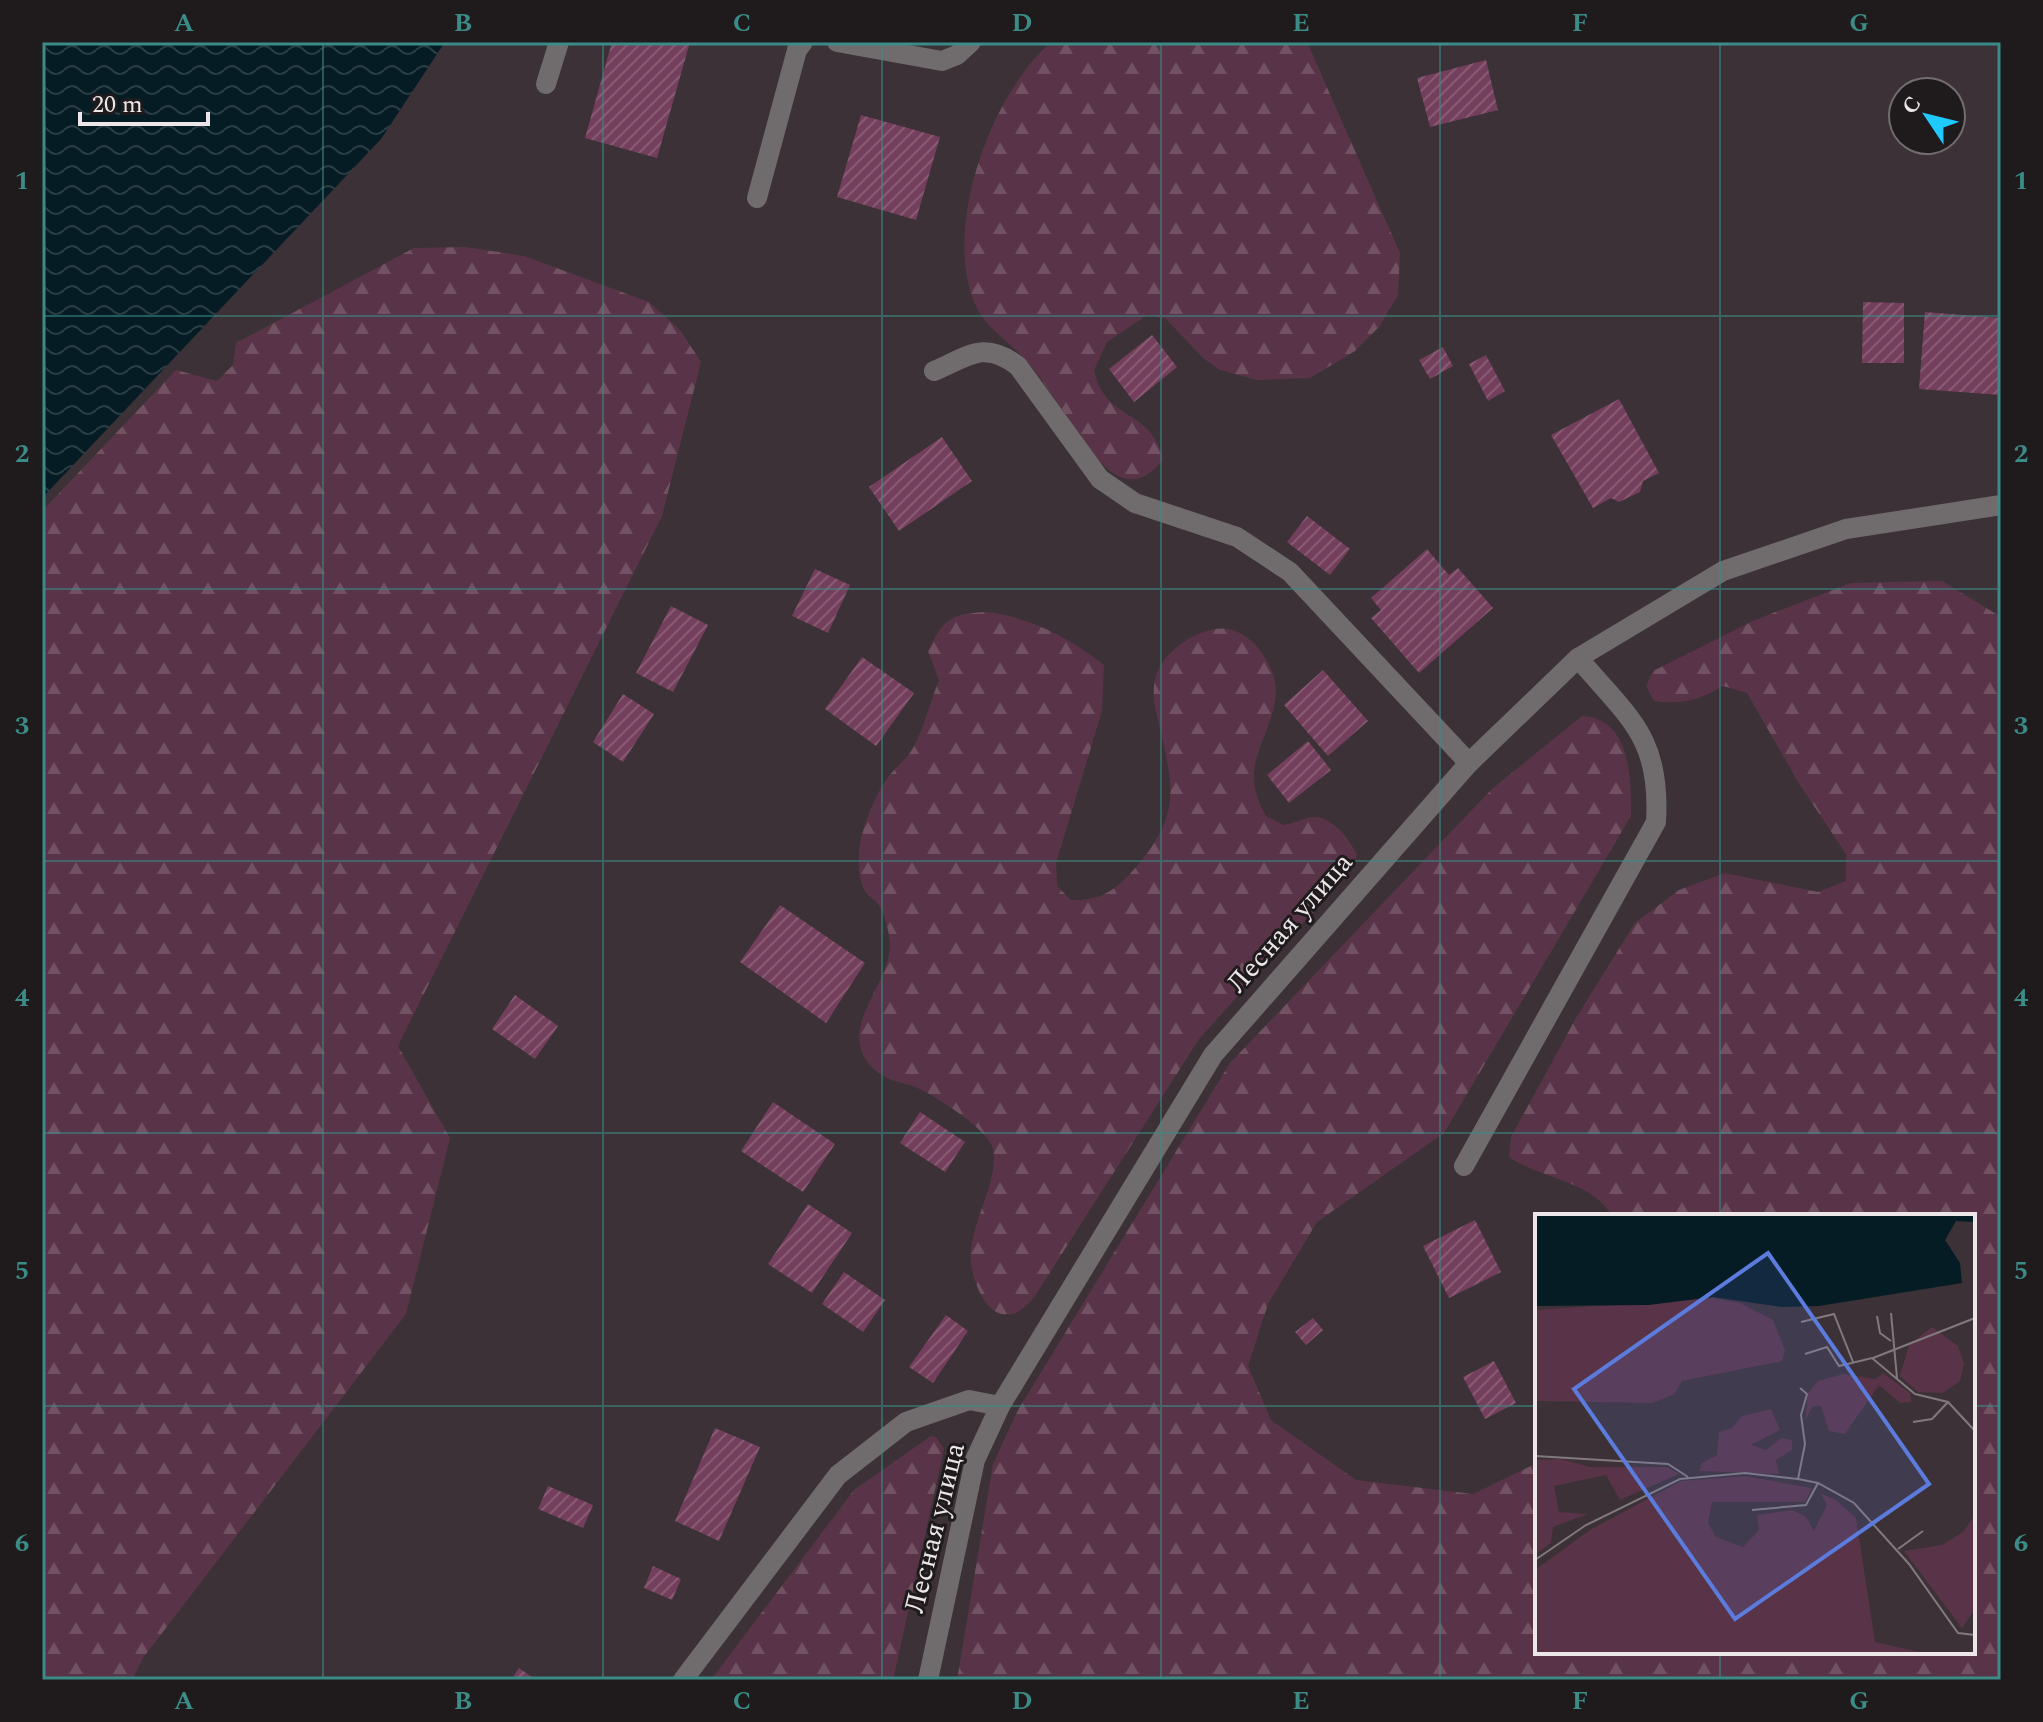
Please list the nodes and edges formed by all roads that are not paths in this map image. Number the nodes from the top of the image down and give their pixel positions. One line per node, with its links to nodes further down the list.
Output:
1 (559, 42): 5 (street)
2 (803, 42): 6 (street)
3 (837, 42): 4 (street)
4 (971, 42)
5 (546, 84)
6 (757, 198)
7 (934, 371): 10 (street)
8 (2001, 505): 9 (street, Лесная улица)
9 (1578, 658): 10 (street, Лесная улица); 11 (street)
10 (1469, 763): 12 (street, Лесная улица)
11 (1464, 1166)
12 (1000, 1406): 13 (street); 14 (street, Лесная улица)
13 (683, 1680)
14 (928, 1680)

